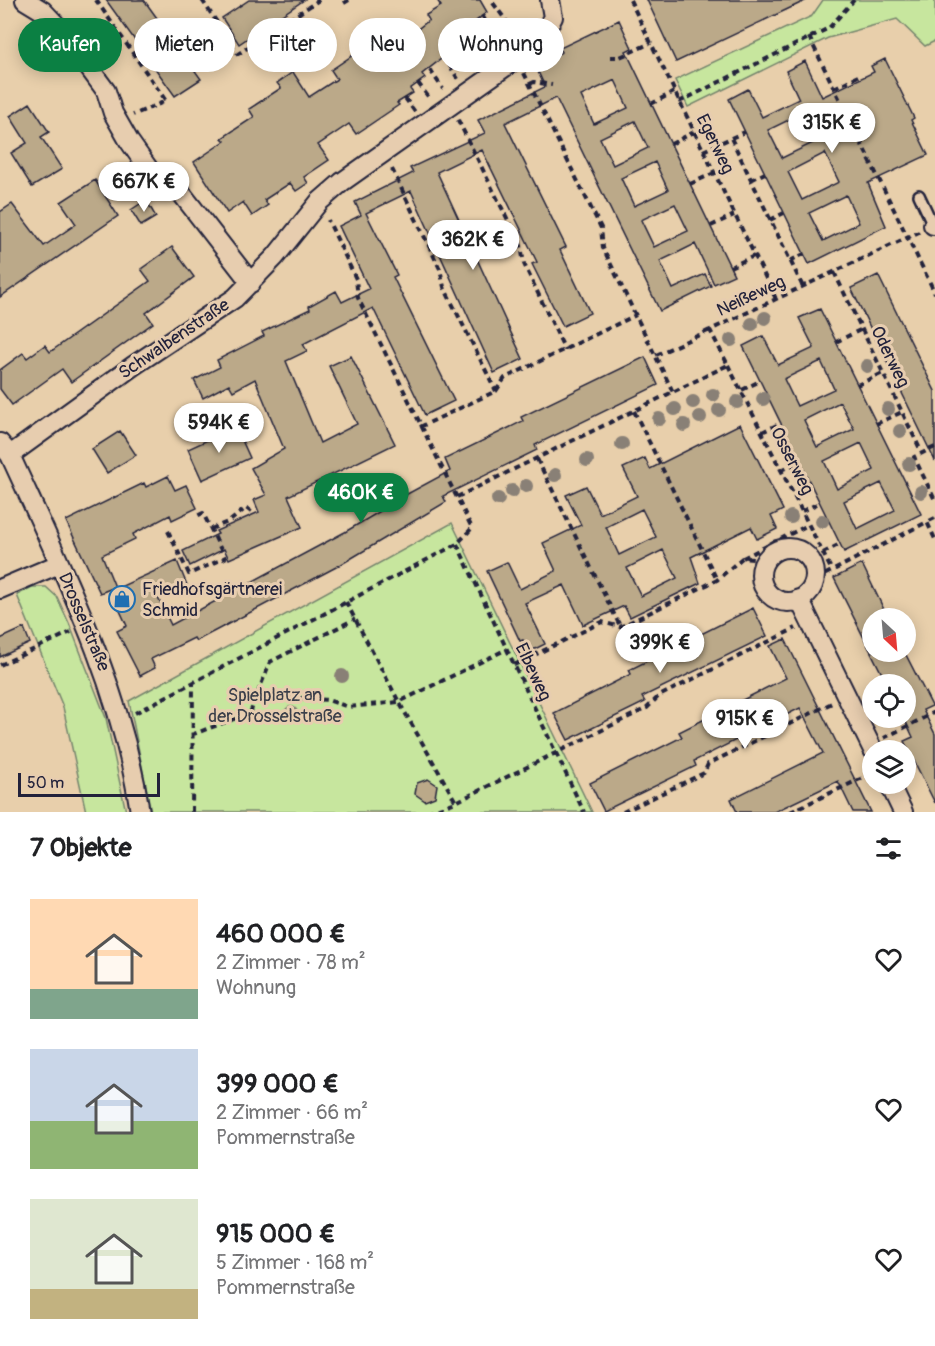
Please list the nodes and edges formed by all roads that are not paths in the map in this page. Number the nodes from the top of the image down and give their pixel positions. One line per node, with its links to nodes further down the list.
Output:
1 (26, 0): 5 (street)
2 (550, 0): 5 (street, Schwalbenstraße)
3 (919, 195): 4 (lane)
4 (934, 225)
5 (251, 283): 6 (street, Schwalbenstraße)
6 (5, 449): 7 (street, Drosselstraße)
7 (59, 564): 8 (street); 12 (street, Drosselstraße)
8 (0, 589)
9 (799, 599): 9 (street); 10 (street)
10 (868, 740)
11 (894, 794): 13 (street)
12 (140, 812)
13 (903, 812)

